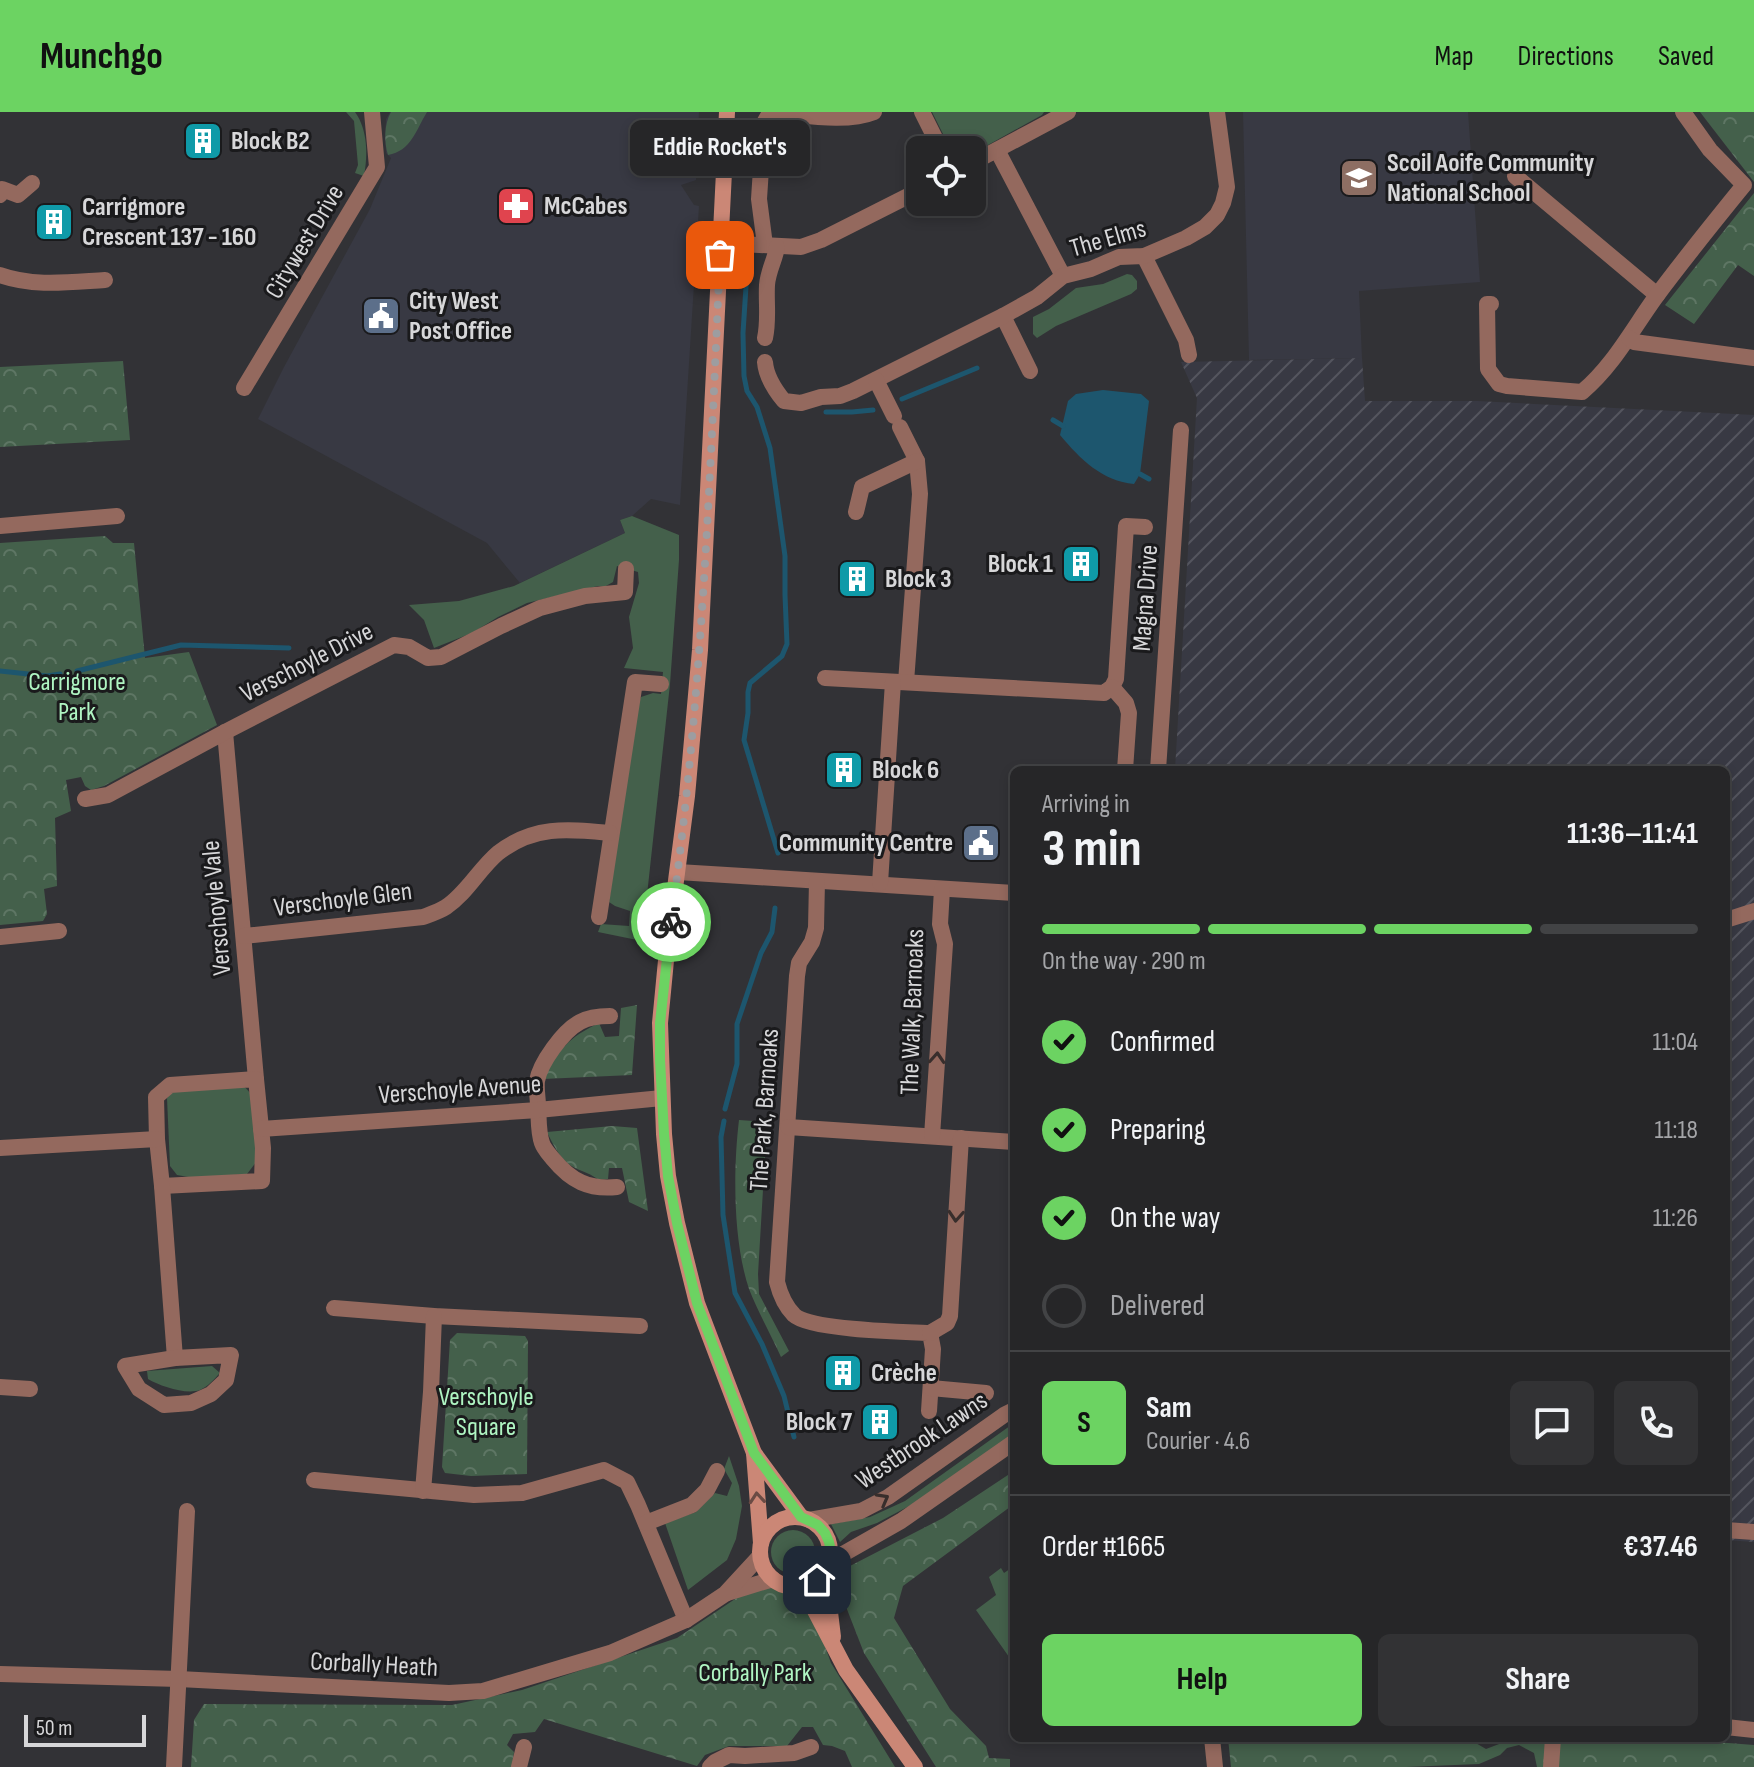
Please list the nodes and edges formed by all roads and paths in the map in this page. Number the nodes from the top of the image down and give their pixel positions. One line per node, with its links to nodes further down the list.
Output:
1 (372, 112): 32 (street, Citywest Drive)
2 (727, 112): 16 (street)
3 (774, 112): 4 (street); 17 (street)
4 (874, 112)
5 (922, 112): 9 (street)
6 (1217, 112): 18 (street, The Elms)
7 (1683, 112): 22 (street)
8 (1063, 113): 10 (street)
9 (934, 136)
10 (997, 150): 11 (street); 20 (street)
11 (986, 156)
12 (1515, 176): 22 (street)
13 (32, 183): 14 (street)
14 (0, 195)
15 (906, 197): 17 (street)
16 (720, 243): 17 (street); 49 (street)
17 (771, 246): 25 (street)
18 (1144, 256): 20 (street, The Elms); 27 (street)
19 (0, 275): 21 (street)
20 (1063, 276): 24 (street, The Elms)
21 (105, 280)
22 (1657, 295): 26 (street)
23 (1491, 304): 26 (street)
24 (1003, 316): 30 (street); 31 (street, The Elms)
25 (765, 338)
26 (1629, 338): 28 (street)
27 (1189, 355)
28 (1754, 358)
29 (765, 362): 31 (street, The Elms)
30 (1030, 371)
31 (876, 380): 34 (street)
32 (244, 388)
33 (1181, 430): 46 (street, Magna Drive)
34 (917, 461): 35 (street); 41 (street)
35 (856, 512)
36 (117, 516): 37 (street)
37 (0, 526)
38 (1145, 527): 43 (street)
39 (626, 569): 44 (street, Verschoyle Drive)
40 (825, 678): 41 (street)
41 (900, 682): 43 (street); 51 (street)
42 (661, 684): 48 (street)
43 (1112, 687): 45 (street)
44 (225, 732): 47 (street, Verschoyle Drive); 58 (street, Verschoyle Vale)
45 (1125, 766)
46 (1158, 766)
47 (85, 799)
48 (610, 833): 55 (street); 58 (street, Verschoyle Glen)
49 (678, 872): 50 (street); 62 (street)
50 (817, 881): 51 (street); 64 (street, The Park, Barnoaks)
51 (880, 883): 52 (street)
52 (942, 889): 53 (street); 66 (street, The Walk, Barnoaks, one-way to 52)
53 (1010, 893)
54 (1754, 911): 56 (street)
55 (599, 917)
56 (1730, 919)
57 (59, 931): 59 (street)
58 (244, 936): 61 (street, Verschoyle Vale)
59 (0, 937)
60 (610, 1016): 63 (street)
61 (256, 1079): 65 (street); 68 (street)
62 (662, 1098): 63 (street, Verschoyle Avenue); 85 (street)
63 (538, 1110): 65 (street, Verschoyle Avenue); 72 (street)
64 (788, 1127): 66 (street); 76 (street, The Park, Barnoaks)
65 (261, 1129): 71 (street)
66 (932, 1136): 67 (street)
67 (961, 1138): 69 (street); 76 (street, one-way to 76)
68 (157, 1139): 70 (street); 71 (street)
69 (1010, 1142)
70 (0, 1148)
71 (162, 1186): 77 (street)
72 (617, 1187)
73 (334, 1308): 74 (street)
74 (434, 1316): 75 (street); 88 (street)
75 (640, 1326)
76 (930, 1333): 79 (street)
77 (175, 1358): 77 (street)
78 (0, 1387): 80 (street)
79 (931, 1388): 81 (street); 82 (street)
80 (30, 1389)
81 (986, 1393)
82 (929, 1411)
83 (1010, 1412): 90 (street, Westbrook Lawns, one-way to 83)
84 (1010, 1445): 95 (street, Westbrook Lawns)
85 (754, 1453): 90 (street); 94 (street, one-way to 85)
86 (717, 1471): 91 (street)
87 (314, 1480): 88 (street)
88 (423, 1491): 91 (street)
89 (187, 1511): 102 (street)
90 (805, 1519): 94 (street); 95 (street)
91 (646, 1523): 99 (street)
92 (1730, 1530): 93 (street)
93 (1754, 1532)
94 (761, 1550): 96 (street); 98 (street)
95 (827, 1567): 97 (street); 100 (street)
96 (773, 1579): 97 (street); 98 (street)
97 (795, 1587): 100 (street)
98 (725, 1594): 99 (street, Corbally Heath)
99 (686, 1620): 102 (street, Corbally Heath)
100 (834, 1646): 112 (street)
101 (0, 1674): 102 (street, Corbally Heath)
102 (179, 1679): 109 (street)
103 (1730, 1727): 104 (street)
104 (1754, 1730)
105 (1212, 1742): 113 (street)
106 (1553, 1742): 114 (street)
107 (524, 1747): 110 (street)
108 (811, 1747): 111 (street)
109 (174, 1767)
110 (519, 1767)
111 (710, 1767)
112 (915, 1767)
113 (1215, 1767)
114 (1551, 1767)

